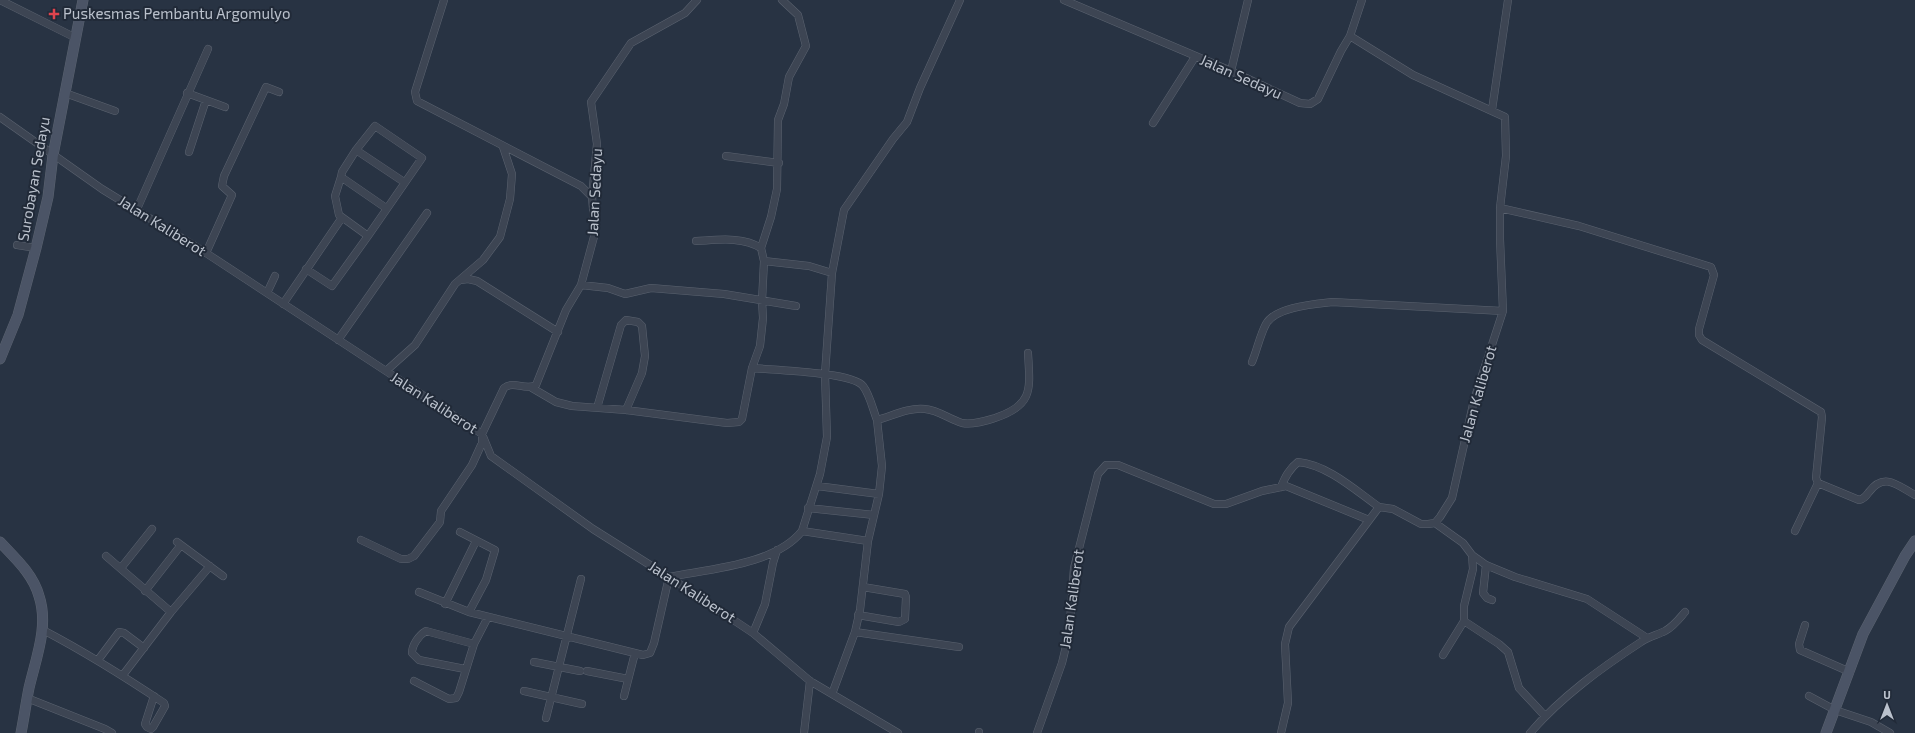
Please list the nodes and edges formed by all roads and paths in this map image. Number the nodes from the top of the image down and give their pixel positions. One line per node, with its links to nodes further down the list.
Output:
1 (0, 0): 12 (street)
2 (83, 0): 12 (main road, Surobayan Sedayu)
3 (444, 0): 25 (street)
4 (697, 0): 33 (street, Jalan Sedayu)
5 (782, 0): 30 (street)
6 (960, 0): 47 (street)
7 (1064, 0): 14 (street, Jalan Sedayu)
8 (1248, 0): 15 (street)
9 (1362, 0): 11 (street, Jalan Sedayu)
10 (1508, 0): 21 (street)
11 (1350, 36): 15 (street, Jalan Sedayu); 21 (street, Jalan Kaliberot)
12 (76, 38): 17 (main road, Surobayan Sedayu)
13 (208, 49): 18 (street)
14 (1195, 57): 15 (street, Jalan Sedayu); 24 (street)
15 (1231, 71)
16 (279, 92): 44 (street)
17 (65, 93): 22 (street); 28 (main road, Surobayan Sedayu)
18 (187, 93): 19 (street); 36 (street)
19 (206, 100): 20 (street); 27 (street)
20 (226, 107)
21 (1492, 110): 35 (street, Jalan Kaliberot)
22 (115, 111)
23 (0, 117): 28 (street, Jalan Kaliberot)
24 (1153, 123)
25 (504, 147): 33 (street); 49 (street)
26 (356, 150): 31 (street); 32 (street); 32 (street)
27 (189, 152)
28 (53, 155): 36 (street, Jalan Kaliberot); 42 (main road, Surobayan Sedayu)
29 (726, 156): 30 (street)
30 (779, 163): 43 (street)
31 (341, 177): 34 (street); 38 (street)
32 (404, 182): 34 (street)
33 (592, 197): 50 (street, Jalan Sedayu)
34 (386, 208): 39 (street)
35 (1500, 208): 55 (street, Jalan Kaliberot); 69 (street)
36 (137, 209): 44 (street, Jalan Kaliberot)
37 (427, 213): 57 (street)
38 (341, 219): 39 (street); 46 (street)
39 (368, 236): 46 (street)
40 (696, 241): 43 (street)
41 (17, 245): 42 (street)
42 (36, 248): 59 (main road, Surobayan Sedayu)
43 (761, 248): 45 (street)
44 (206, 253): 51 (street, Jalan Kaliberot)
45 (764, 261): 47 (street); 52 (street)
46 (306, 269): 53 (street)
47 (832, 273): 63 (street)
48 (275, 276): 51 (street)
49 (461, 280): 56 (street); 62 (street)
50 (581, 285): 52 (street); 56 (street, Jalan Sedayu)
51 (267, 293): 53 (street, Jalan Kaliberot)
52 (762, 301): 54 (street); 61 (street)
53 (283, 304): 57 (street, Jalan Kaliberot)
54 (796, 306)
55 (1503, 311): 60 (street); 78 (street, Jalan Kaliberot)
56 (558, 332): 64 (street, Jalan Sedayu)
57 (338, 340): 62 (street, Jalan Kaliberot)
58 (1028, 353): 67 (street)
59 (0, 359)
60 (1252, 362)
61 (752, 368): 63 (street); 66 (street)
62 (386, 371): 68 (street, Jalan Kaliberot)
63 (825, 374): 67 (street); 70 (street)
64 (532, 388): 65 (street); 68 (street)
65 (597, 408): 66 (street); 66 (street)
66 (626, 410)
67 (877, 420): 72 (street)
68 (482, 434): 83 (street); 95 (street, Jalan Kaliberot)
69 (1818, 483): 73 (street); 81 (street)
70 (816, 486): 72 (street); 75 (street)
71 (1281, 487): 74 (street); 77 (street); 143 (street, Jalan Kaliberot)
72 (879, 494): 76 (street)
73 (1915, 495)
74 (1379, 507): 77 (street); 78 (street)
75 (808, 508): 76 (street); 80 (street)
76 (874, 515): 85 (street)
77 (1370, 520): 144 (street)
78 (1435, 523): 89 (street)
79 (152, 529): 93 (street)
80 (802, 531): 85 (street); 88 (street)
81 (1795, 531)
82 (460, 532): 84 (street)
83 (361, 540)
84 (476, 541): 101 (street); 103 (street)
85 (868, 541): 97 (street)
86 (1915, 541): 123 (main road)
87 (0, 542): 109 (main road)
88 (777, 550): 95 (street); 111 (street)
89 (1472, 555): 91 (street); 107 (street)
90 (106, 556): 93 (street)
91 (1486, 565): 100 (street); 113 (street)
92 (210, 566): 94 (street); 98 (street); 102 (street)
93 (121, 568): 98 (street)
94 (223, 576)
95 (669, 576): 111 (street, Jalan Kaliberot); 117 (street)
96 (581, 579): 112 (street)
97 (863, 587): 105 (street); 105 (street)
98 (145, 591): 102 (street)
99 (419, 592): 101 (street)
100 (1492, 600)
101 (445, 604): 103 (street)
102 (171, 612): 116 (street)
103 (469, 612): 106 (street)
104 (1685, 612): 113 (street)
105 (858, 615): 110 (street)
106 (488, 617): 112 (street); 114 (street)
107 (1464, 621): 118 (street); 137 (street)
108 (1805, 625): 123 (street)
109 (43, 630): 119 (street); 134 (main road)
110 (855, 632): 115 (street); 129 (street)
111 (753, 633): 127 (street, Jalan Kaliberot)
112 (567, 636): 117 (street); 121 (street)
113 (1647, 638): 137 (street)
114 (474, 644): 122 (street); 122 (street)
115 (959, 647)
116 (144, 648): 119 (street); 124 (street)
117 (635, 653): 125 (street)
118 (1443, 655)
119 (98, 660): 124 (street)
120 (534, 662): 121 (street)
121 (559, 666): 125 (street); 133 (street)
122 (466, 669): 126 (street)
123 (1850, 672): 136 (main road)
124 (123, 675): 130 (street)
125 (628, 679): 131 (street)
126 (414, 681)
127 (810, 681): 129 (street, Jalan Kaliberot); 141 (street)
128 (524, 691): 133 (street)
129 (832, 694): 142 (street, Jalan Kaliberot)
130 (154, 696)
131 (624, 696)
132 (1809, 696): 136 (street)
133 (552, 697): 135 (street); 138 (street)
134 (27, 698): 139 (main road); 140 (street)
135 (582, 704)
136 (1835, 710): 146 (main road); 147 (street)
137 (1545, 716): 145 (street)
138 (546, 718)
139 (22, 733)
140 (112, 733)
141 (804, 733)
142 (898, 733)
143 (1037, 733)
144 (1282, 733)
145 (1530, 733)
146 (1826, 733)
147 (1890, 733)

